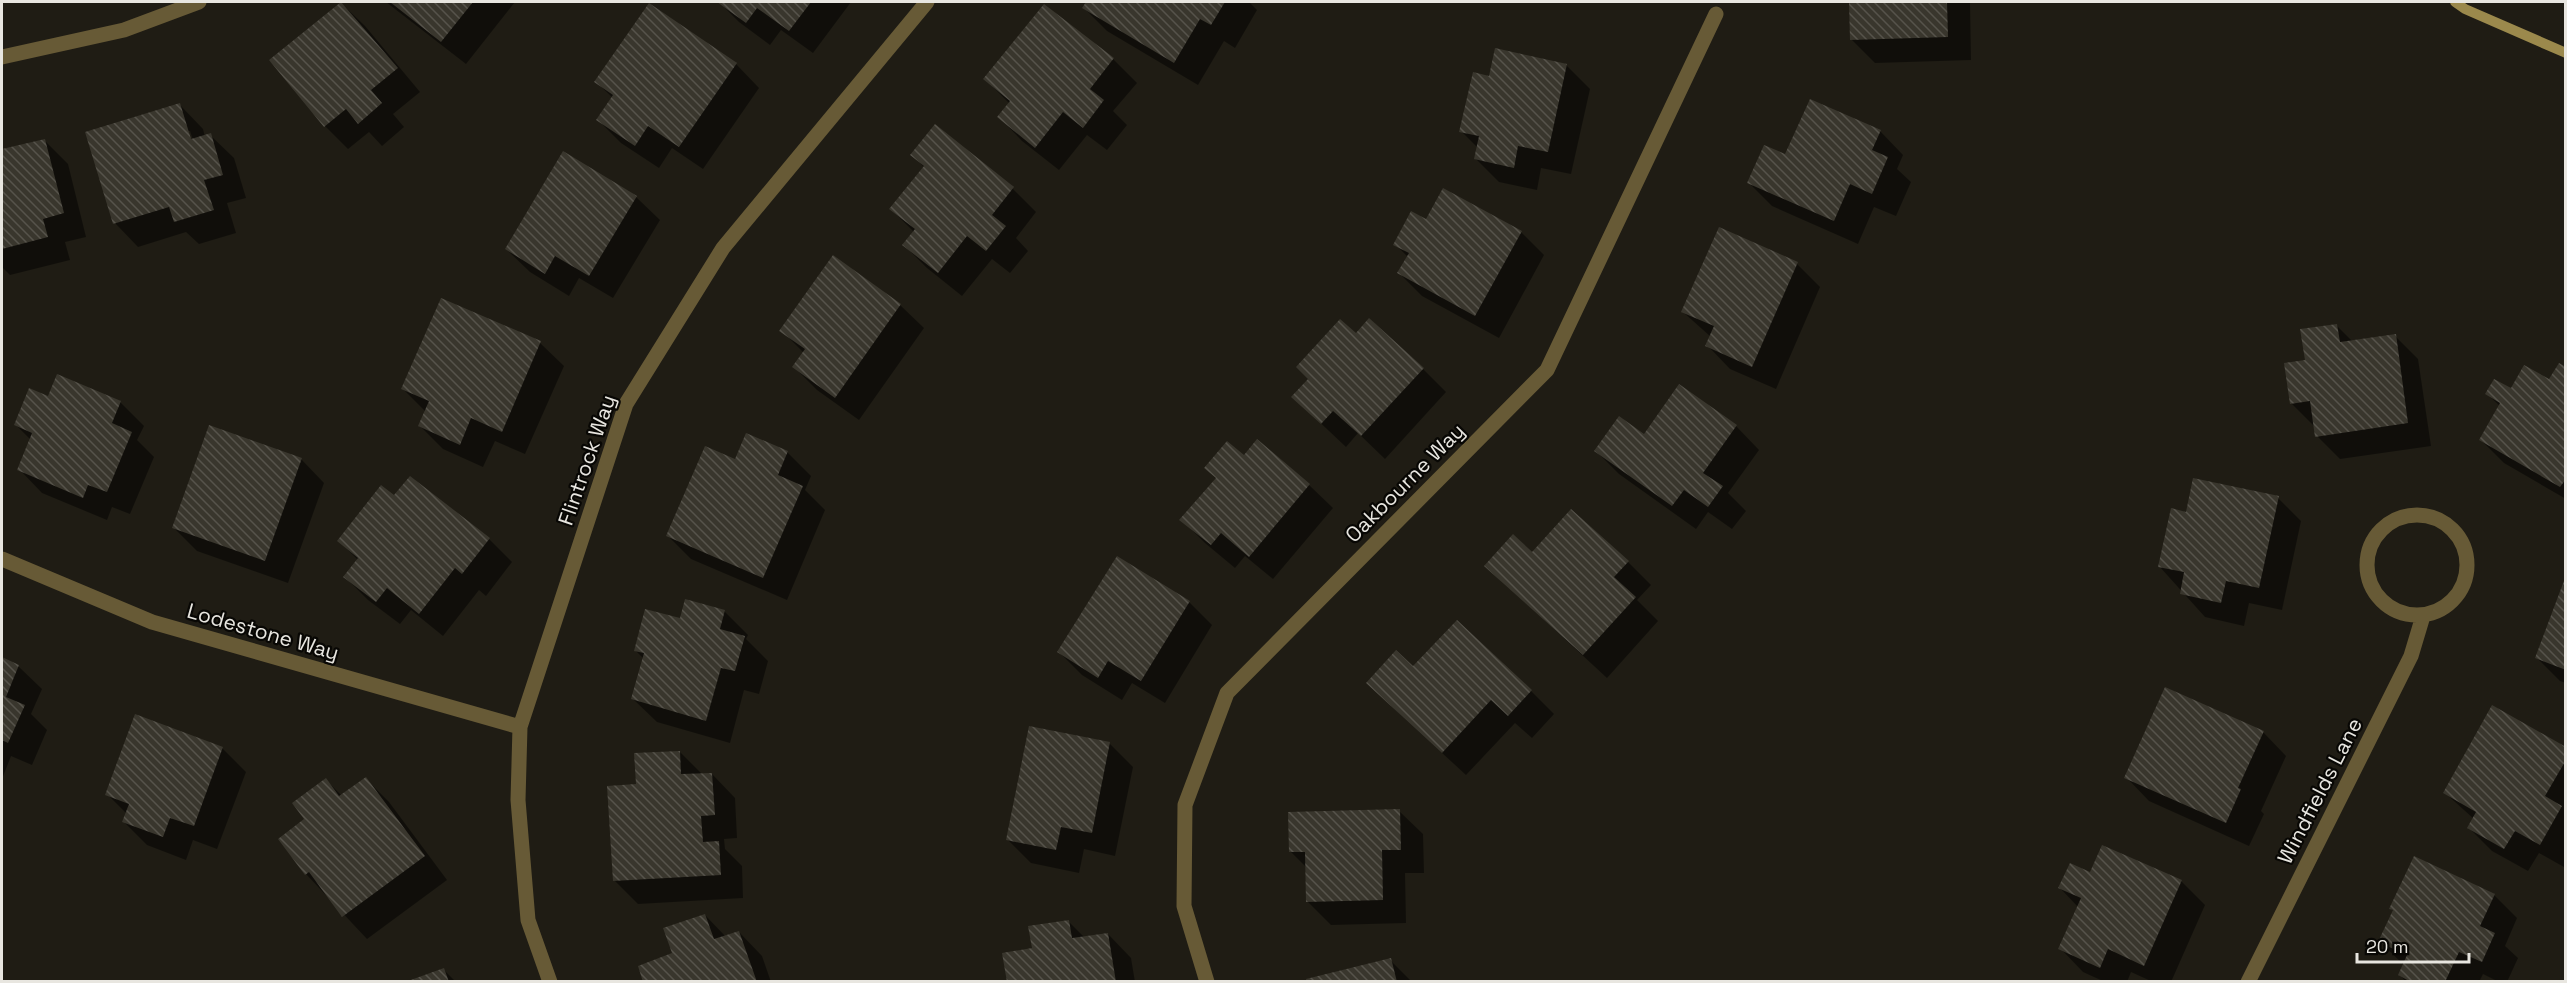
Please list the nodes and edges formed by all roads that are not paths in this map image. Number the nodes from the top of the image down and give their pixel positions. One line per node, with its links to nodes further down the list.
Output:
1 (200, 2): 4 (street)
2 (927, 2): 7 (street, Flintrock Way)
3 (1716, 14): 9 (street, Oakbourne Way)
4 (2, 57)
5 (2, 559): 7 (street, Lodestone Way)
6 (2423, 616): 6 (street); 10 (street, Windfields Lane)
7 (520, 727): 8 (street, Flintrock Way)
8 (550, 981)
9 (1207, 981)
10 (2248, 981)

